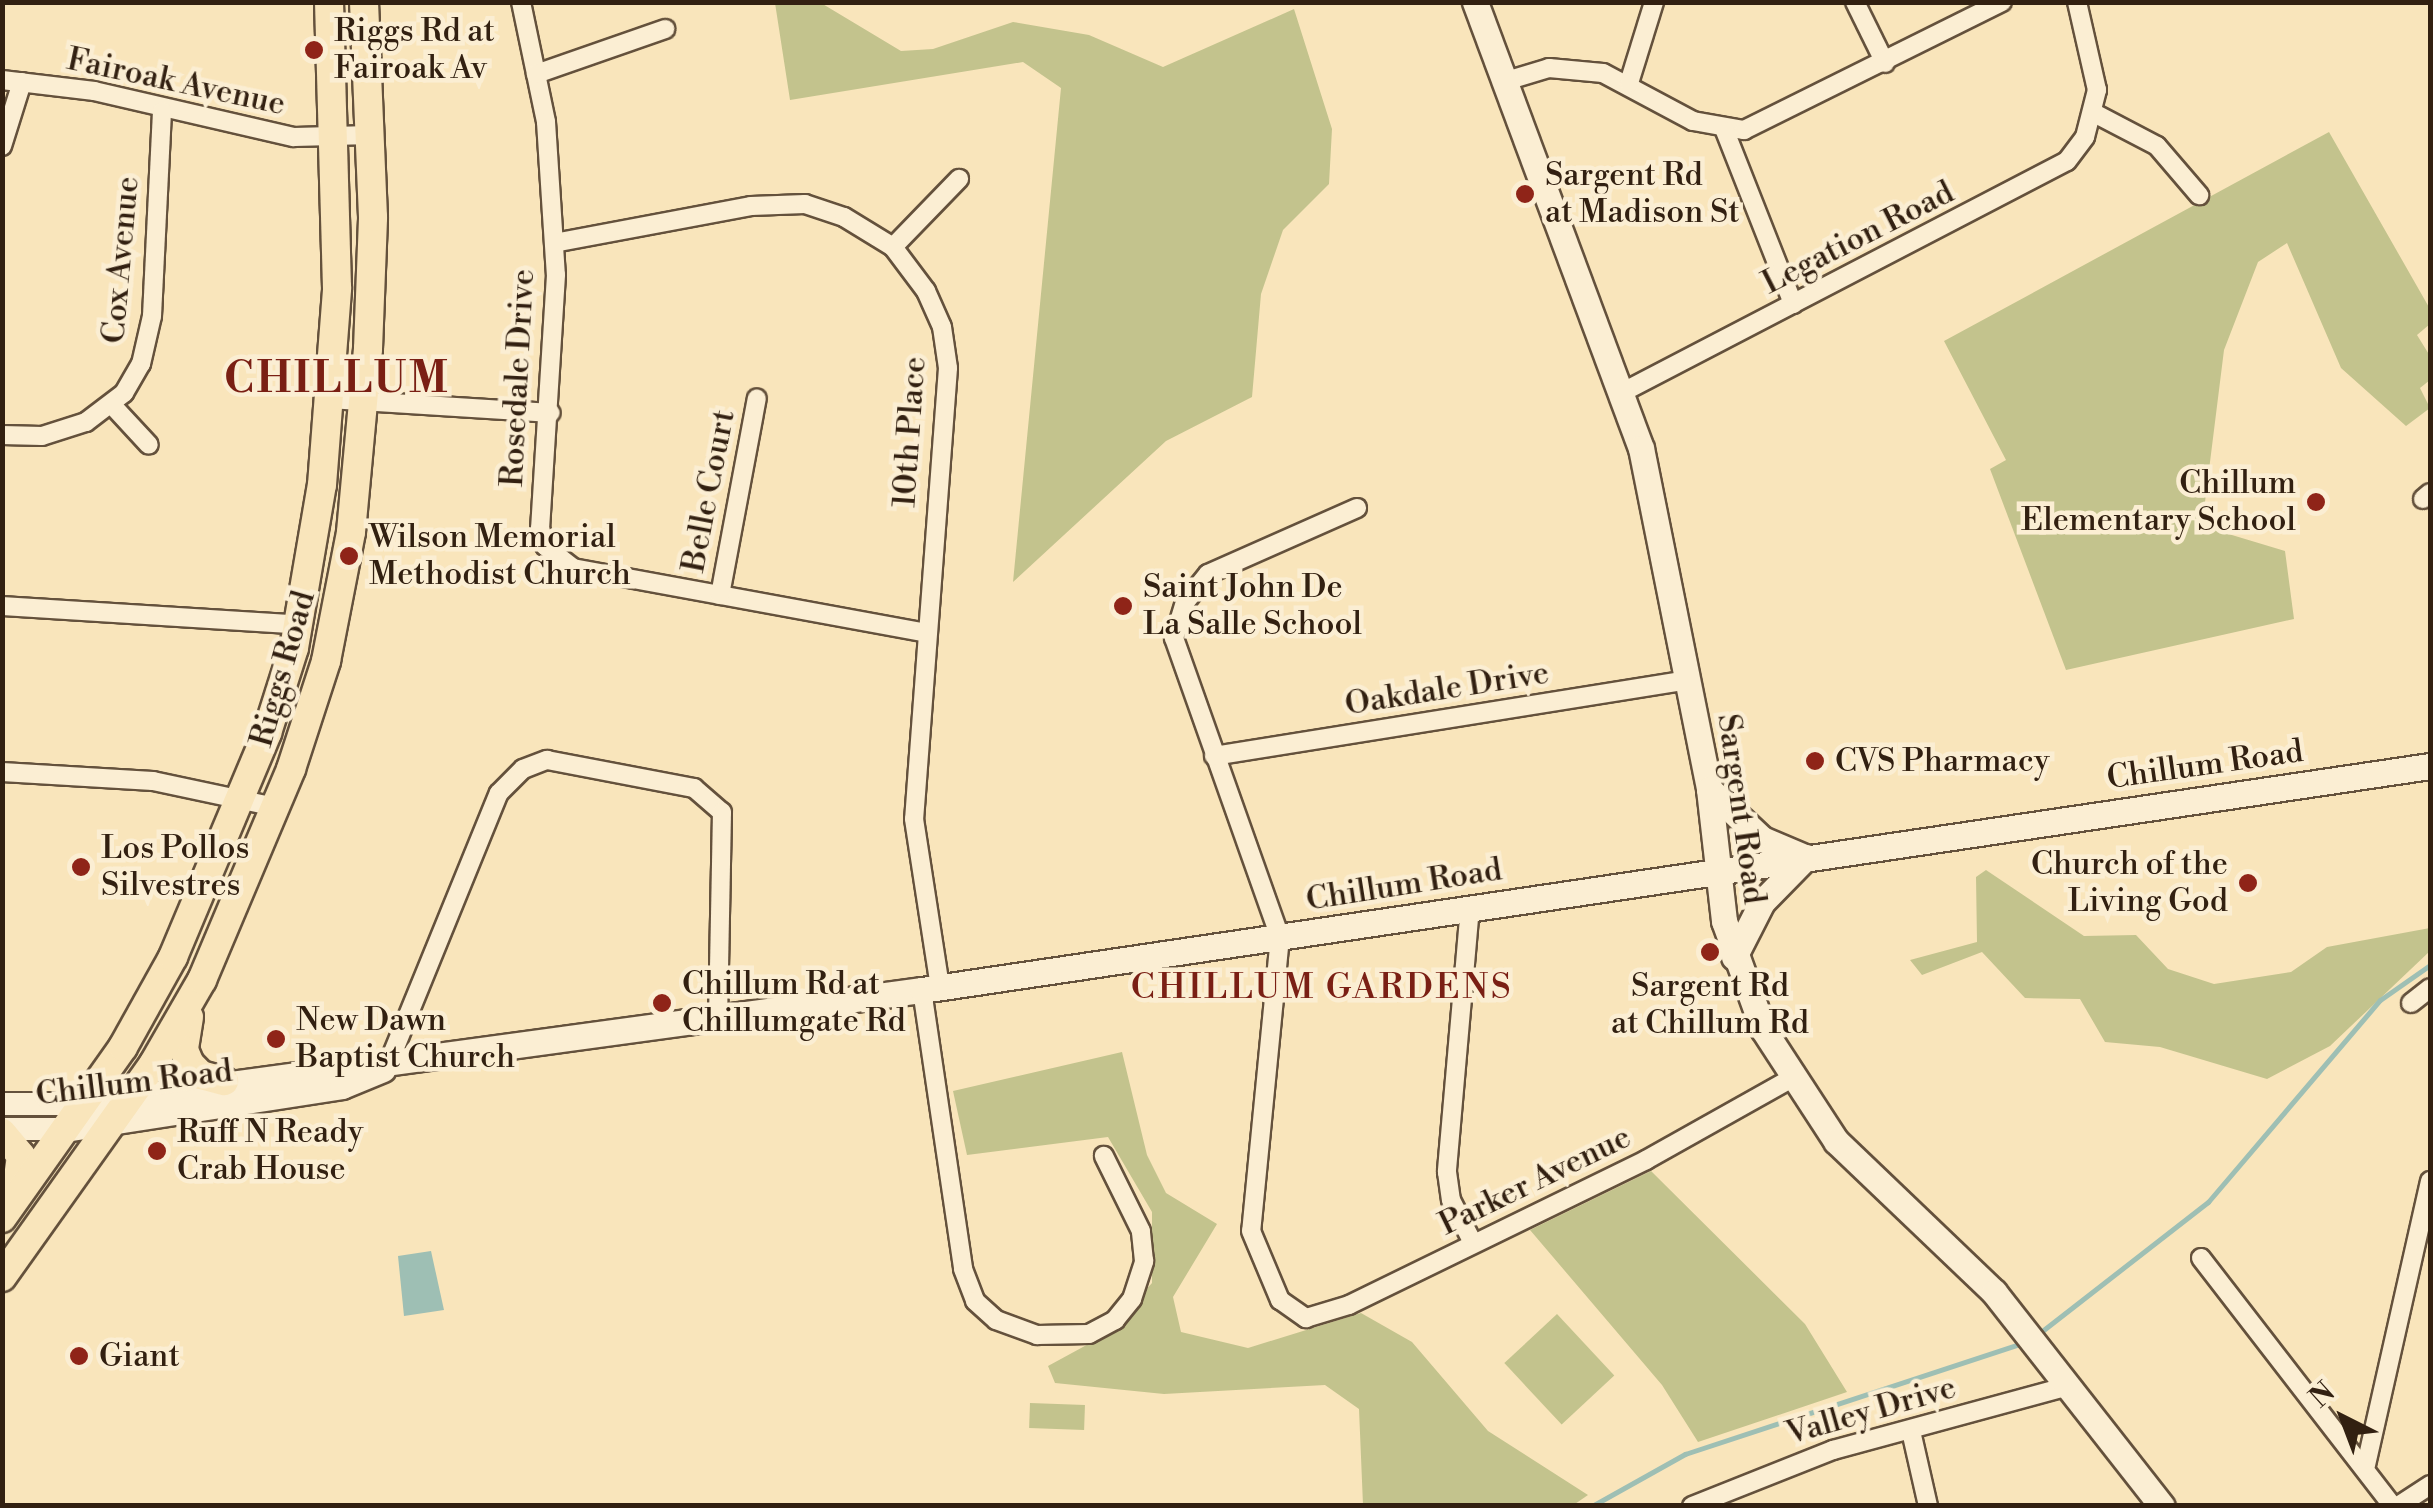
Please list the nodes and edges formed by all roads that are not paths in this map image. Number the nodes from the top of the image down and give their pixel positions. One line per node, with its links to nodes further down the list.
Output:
1 (329, 2): 20 (main road, Riggs Road)
2 (364, 2): 19 (main road, Riggs Road)
3 (521, 2): 11 (street, Rosedale Drive)
4 (1476, 2): 13 (main road, Sargent Road)
5 (1654, 2): 15 (street)
6 (1855, 2): 10 (street)
7 (2002, 2): 10 (street)
8 (2077, 2): 17 (street)
9 (665, 29): 11 (street)
10 (1885, 64): 18 (street)
11 (536, 74): 24 (street, Rosedale Drive)
12 (2, 80): 14 (street, Fairoak Avenue)
13 (1506, 81): 15 (street); 27 (main road, Sargent Road)
14 (22, 82): 16 (street, Fairoak Avenue); 21 (street)
15 (1629, 84): 18 (street)
16 (162, 112): 20 (street, Fairoak Avenue); 31 (street, Cox Avenue)
17 (2094, 113): 23 (street); 26 (street, Legation Road)
18 (1725, 131): 26 (street)
19 (370, 135): 20 (street, Fairoak Avenue); 30 (main road, Riggs Road)
20 (337, 136): 29 (main road, Riggs Road)
21 (2, 146)
22 (958, 178): 25 (street)
23 (2199, 195)
24 (554, 243): 25 (street, 10th Place); 32 (street, Rosedale Drive)
25 (893, 247): 39 (street, 10th Place)
26 (1792, 304): 27 (street, Legation Road)
27 (1623, 392): 40 (main road, Sargent Road)
28 (757, 398): 36 (street, Belle Court)
29 (330, 399): 30 (street); 38 (main road, Riggs Road)
30 (365, 402): 32 (street); 46 (main road, Riggs Road)
31 (112, 405): 33 (street, Cox Avenue); 34 (street)
32 (551, 413): 36 (street, Rosedale Drive)
33 (2, 435)
34 (149, 445)
35 (1357, 508): 41 (street)
36 (720, 596): 39 (street, Rosedale Drive)
37 (2, 606): 38 (street)
38 (300, 625): 45 (main road, Riggs Road)
39 (924, 632): 53 (street, 10th Place)
40 (1689, 680): 41 (street, Oakdale Drive); 44 (main road, Sargent Road)
41 (1214, 756): 50 (street)
42 (2430, 766): 47 (main road, Chillum Road)
43 (2, 772): 45 (street)
44 (1709, 790): 47 (main road); 48 (main road, Sargent Road)
45 (242, 795): 46 (street); 62 (main road, Riggs Road)
46 (275, 807): 54 (main road, Riggs Road)
47 (1807, 856): 48 (main road, Chillum Road); 51 (main road)
48 (1718, 872): 49 (main road, Chillum Road); 51 (main road, Sargent Road)
49 (1470, 907): 50 (main road, Chillum Road); 69 (street)
50 (1280, 938): 53 (main road, Chillum Road); 69 (street, Parker Avenue)
51 (1734, 957): 58 (main road, Sargent Road)
52 (2430, 988): 55 (street)
53 (931, 989): 56 (main road, Chillum Road); 66 (street, 10th Place)
54 (196, 991): 59 (main road); 60 (main road, Riggs Road)
55 (2411, 1003)
56 (718, 1019): 57 (main road, Chillum Road); 57 (street)
57 (387, 1067): 59 (main road, Chillum Road); 63 (main road, Chillum Road)
58 (1792, 1078): 69 (street, Parker Avenue); 72 (main road, Sargent Road)
59 (224, 1081): 60 (main road, Chillum Road)
60 (132, 1096): 62 (main road, Chillum Road); 63 (main road, Riggs Road)
61 (2, 1104): 62 (street, Chillum Road)
62 (84, 1104): 64 (main road, Riggs Road)
63 (111, 1124): 64 (main road, Chillum Road); 71 (main road, Riggs Road)
64 (65, 1129): 65 (street, Chillum Road); 68 (main road, Riggs Road)
65 (2, 1131): 68 (main road)
66 (1104, 1156)
67 (2430, 1180): 74 (street)
68 (7, 1212)
69 (1474, 1243)
70 (2201, 1258): 74 (street)
71 (2, 1277)
72 (2069, 1386): 73 (street, Valley Drive); 78 (main road, Sargent Road)
73 (1912, 1431): 76 (street, Valley Drive); 77 (street)
74 (2366, 1465): 79 (street)
75 (2430, 1485): 79 (street)
76 (1692, 1506)
77 (1928, 1506)
78 (2162, 1506)
79 (2396, 1506)

